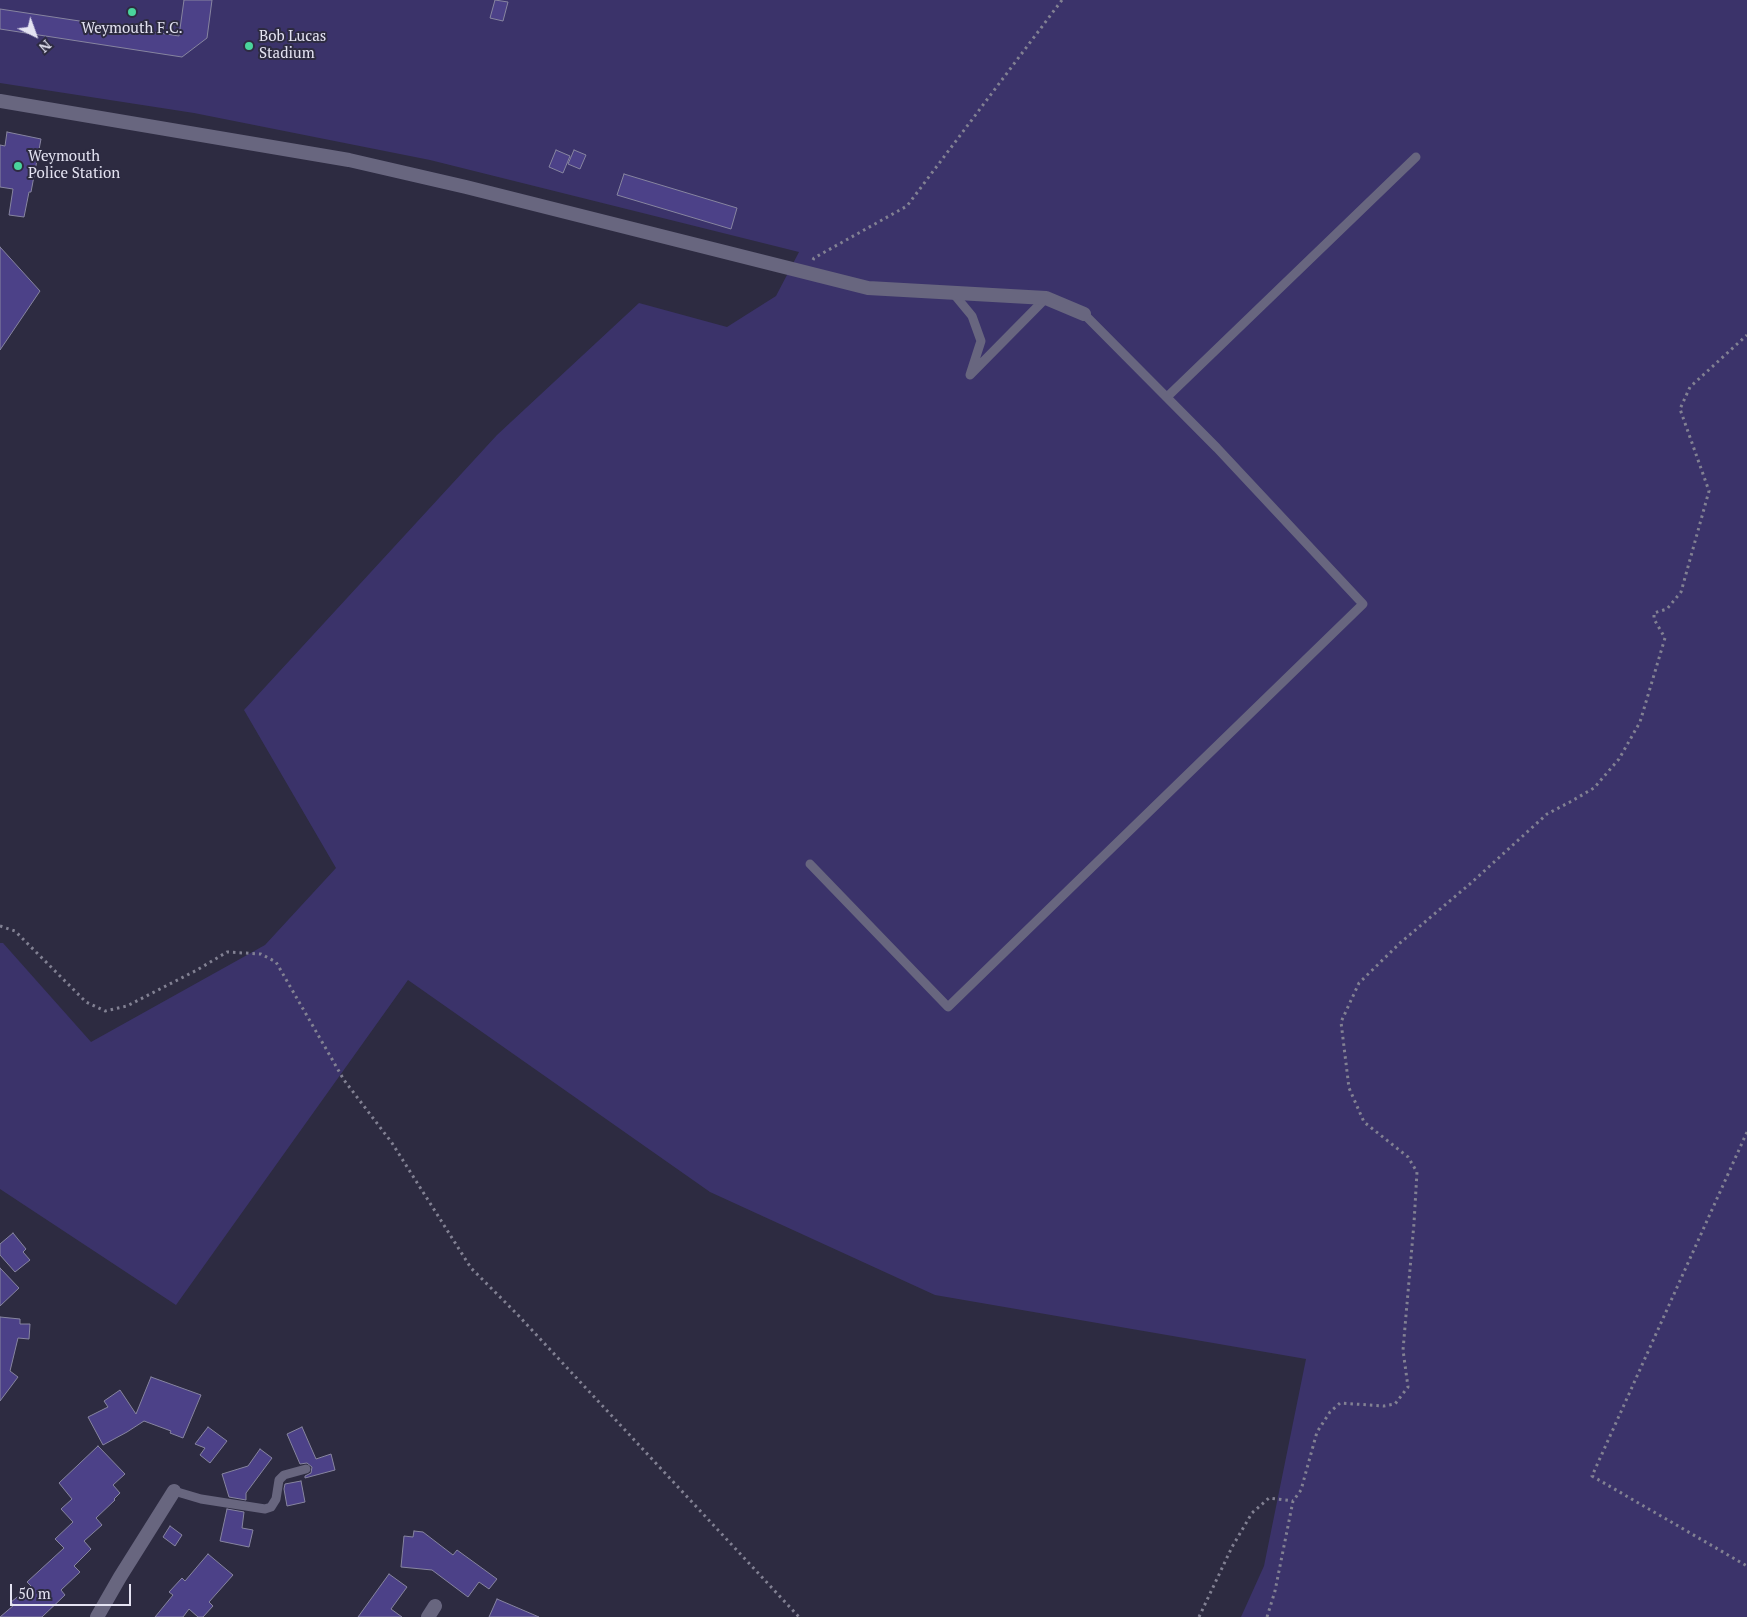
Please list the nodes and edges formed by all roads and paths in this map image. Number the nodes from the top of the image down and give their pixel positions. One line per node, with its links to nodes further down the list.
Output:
1 (1062, 0): 4 (path)
2 (0, 101): 4 (street)
3 (1416, 157): 9 (lane)
4 (809, 274): 5 (street)
5 (953, 293): 6 (street); 6 (lane)
6 (1046, 298): 7 (street)
7 (1084, 314): 9 (lane)
8 (1747, 335): 15 (path)
9 (1167, 398): 10 (lane)
10 (810, 864)
11 (0, 926): 18 (path)
12 (1747, 1132): 16 (path)
13 (306, 1469): 14 (lane)
14 (174, 1491): 17 (street)
15 (1293, 1501): 19 (path); 20 (path)
16 (1747, 1566)
17 (96, 1617)
18 (799, 1617)
19 (1199, 1617)
20 (1267, 1617)

